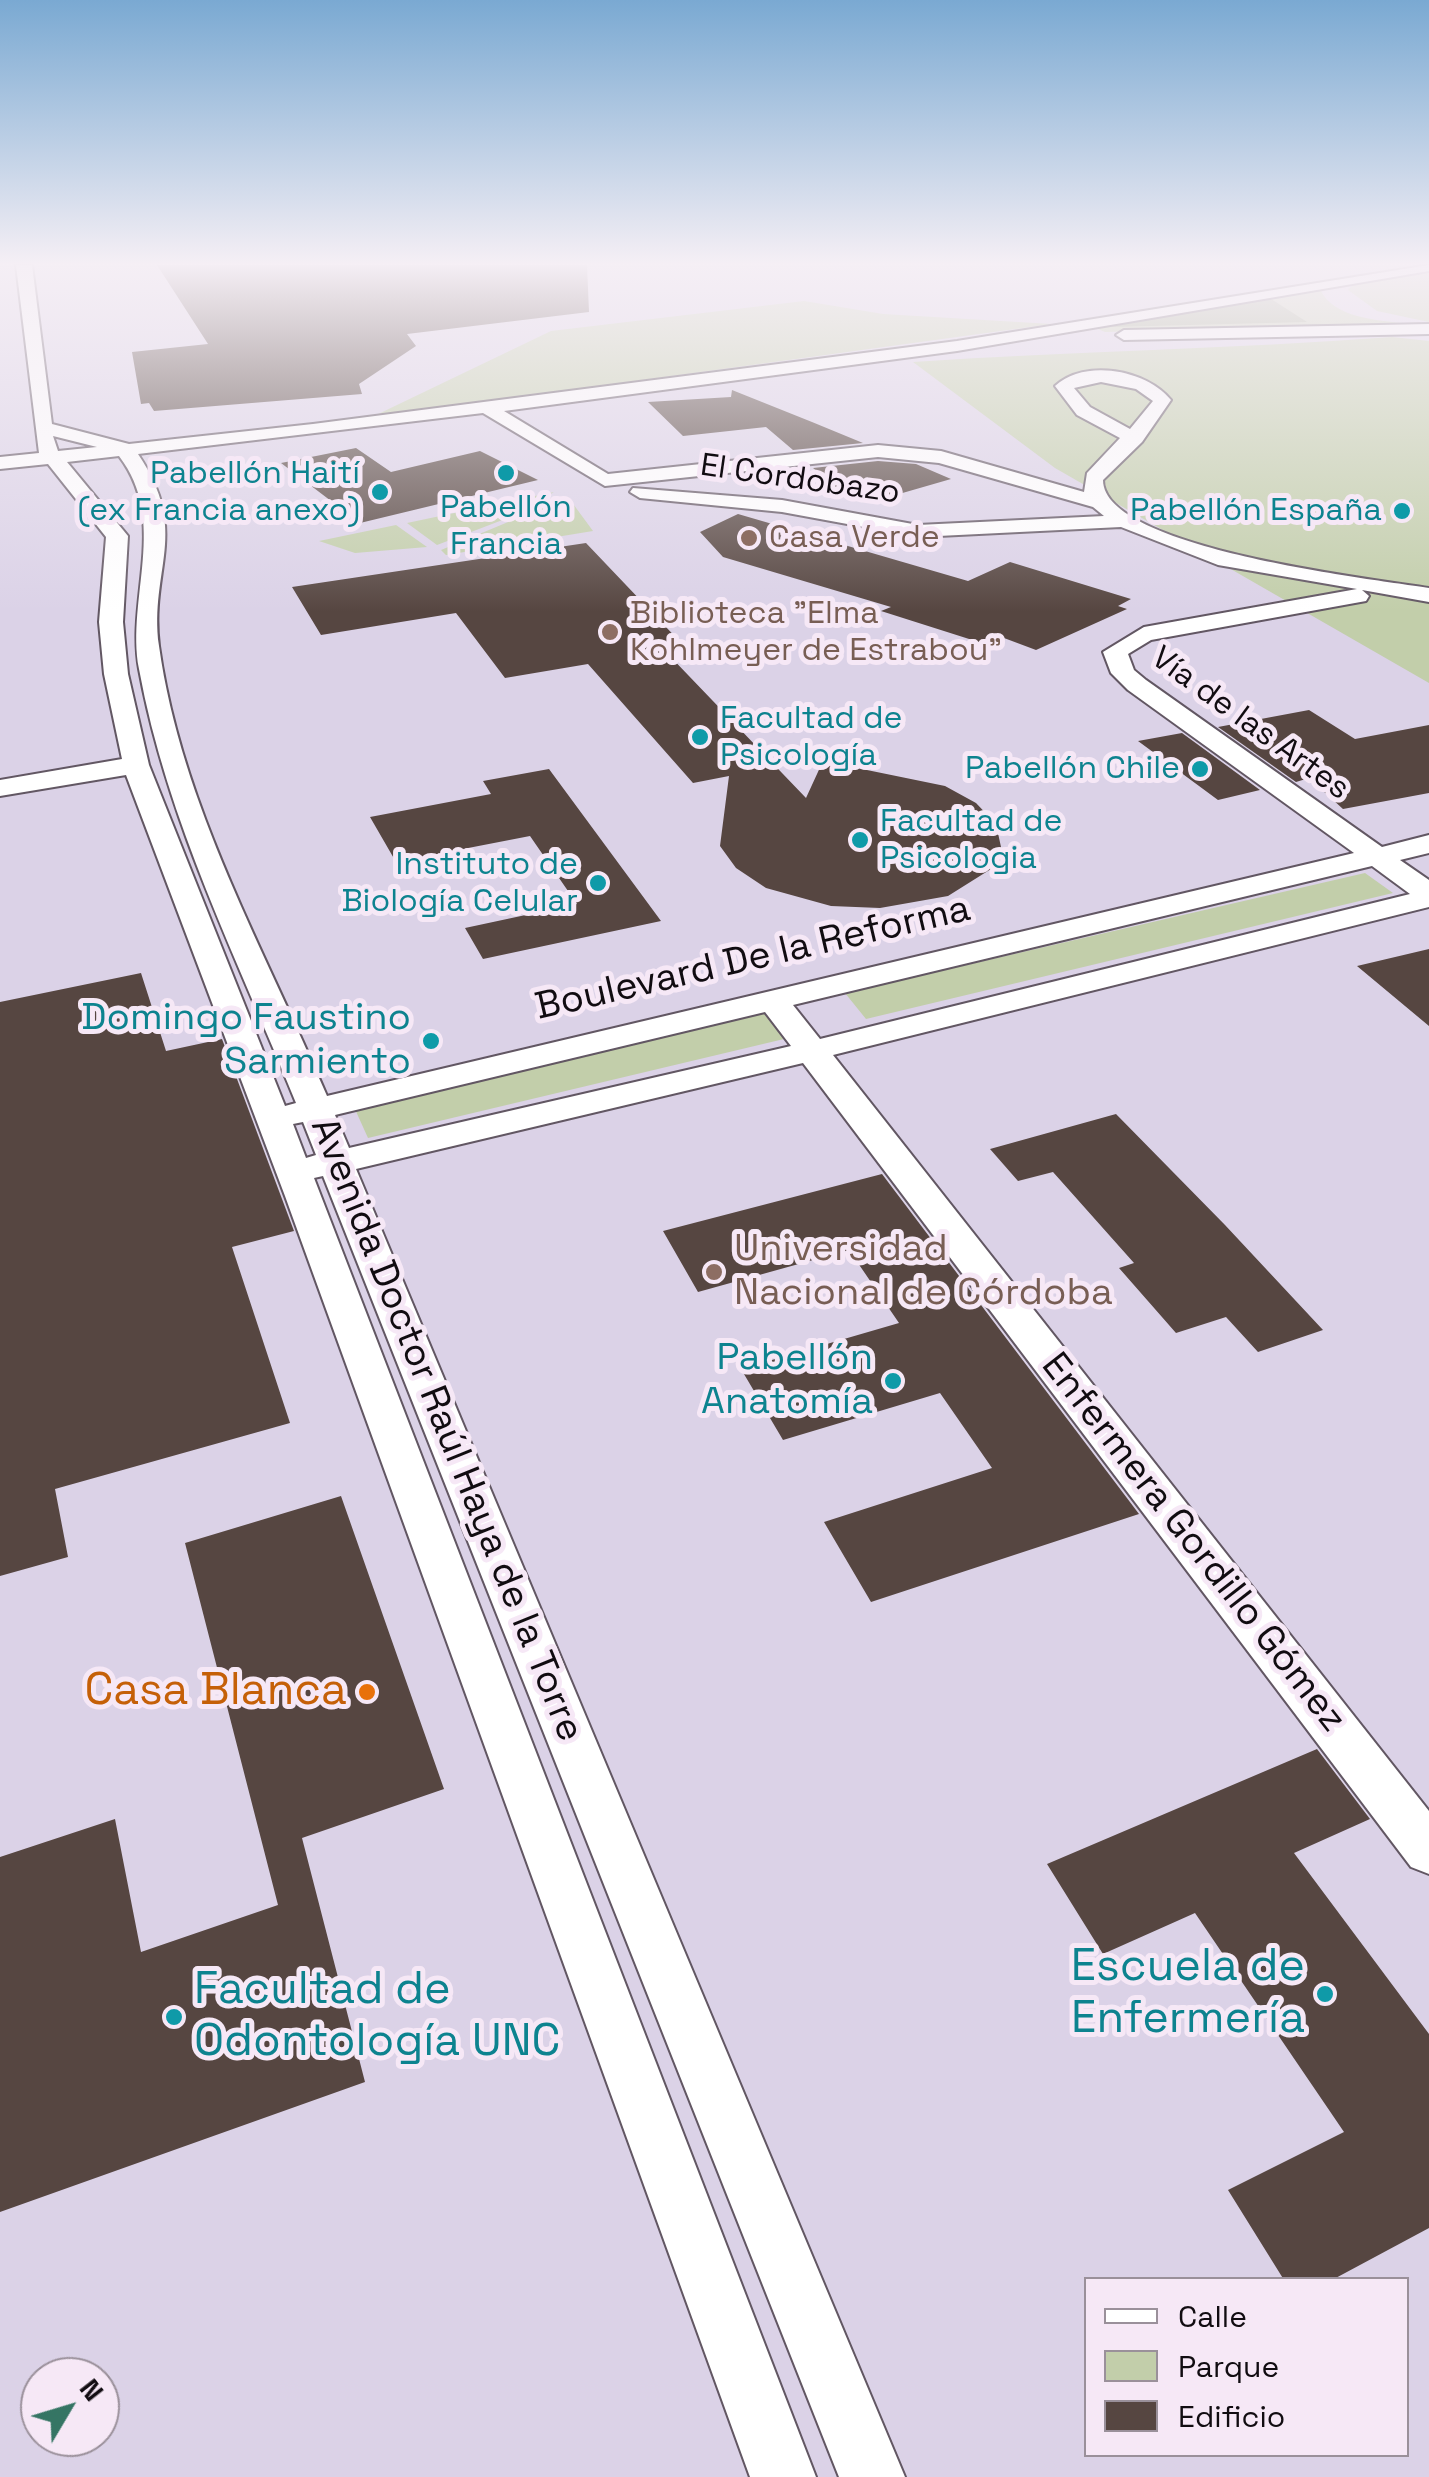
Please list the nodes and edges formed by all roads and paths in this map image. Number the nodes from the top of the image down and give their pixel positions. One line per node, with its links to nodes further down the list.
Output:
1 (37, 381): 7 (street, Avenida Doctor Raúl Haya de la Torre)
2 (709, 381): 6 (street)
3 (741, 381): 6 (street)
4 (1076, 381): 8 (street)
5 (1119, 381): 8 (street)
6 (484, 412): 9 (street); 13 (street, El Cordobazo)
7 (43, 428): 9 (street); 11 (street, Avenida Doctor Raúl Haya de la Torre)
8 (1136, 438): 14 (street)
9 (127, 454): 11 (street); 25 (street, Avenida Doctor Raúl Haya de la Torre)
10 (0, 463): 11 (street)
11 (54, 463): 12 (street); 18 (street, Avenida Doctor Raúl Haya de la Torre)
12 (0, 477)
13 (597, 481): 14 (street, El Cordobazo); 15 (street, El Cordobazo)
14 (1100, 503): 15 (street, El Cordobazo)
15 (1124, 521): 16 (street, El Cordobazo)
16 (1373, 588): 17 (street, El Cordobazo); 21 (street, Vía de las Artes)
17 (1429, 594)
18 (136, 765): 19 (street); 26 (street, Avenida Doctor Raúl Haya de la Torre)
19 (0, 788)
20 (1429, 844): 21 (street, Boulevard De la Reforma)
21 (1376, 856): 22 (street, Vía de las Artes); 23 (street, Boulevard De la Reforma)
22 (1429, 896): 24 (street)
23 (772, 998): 24 (street, Enfermera Gordillo Gómez); 25 (street, Boulevard De la Reforma)
24 (810, 1048): 26 (street); 27 (street, Enfermera Gordillo Gómez)
25 (316, 1105): 26 (street, Avenida Doctor Raúl Haya de la Torre); 26 (street, Boulevard De la Reforma)
26 (302, 1152): 28 (street, Avenida Doctor Raúl Haya de la Torre); 29 (street, Avenida Doctor Raúl Haya de la Torre)
27 (1429, 1851)
28 (783, 2477)
29 (872, 2477)

